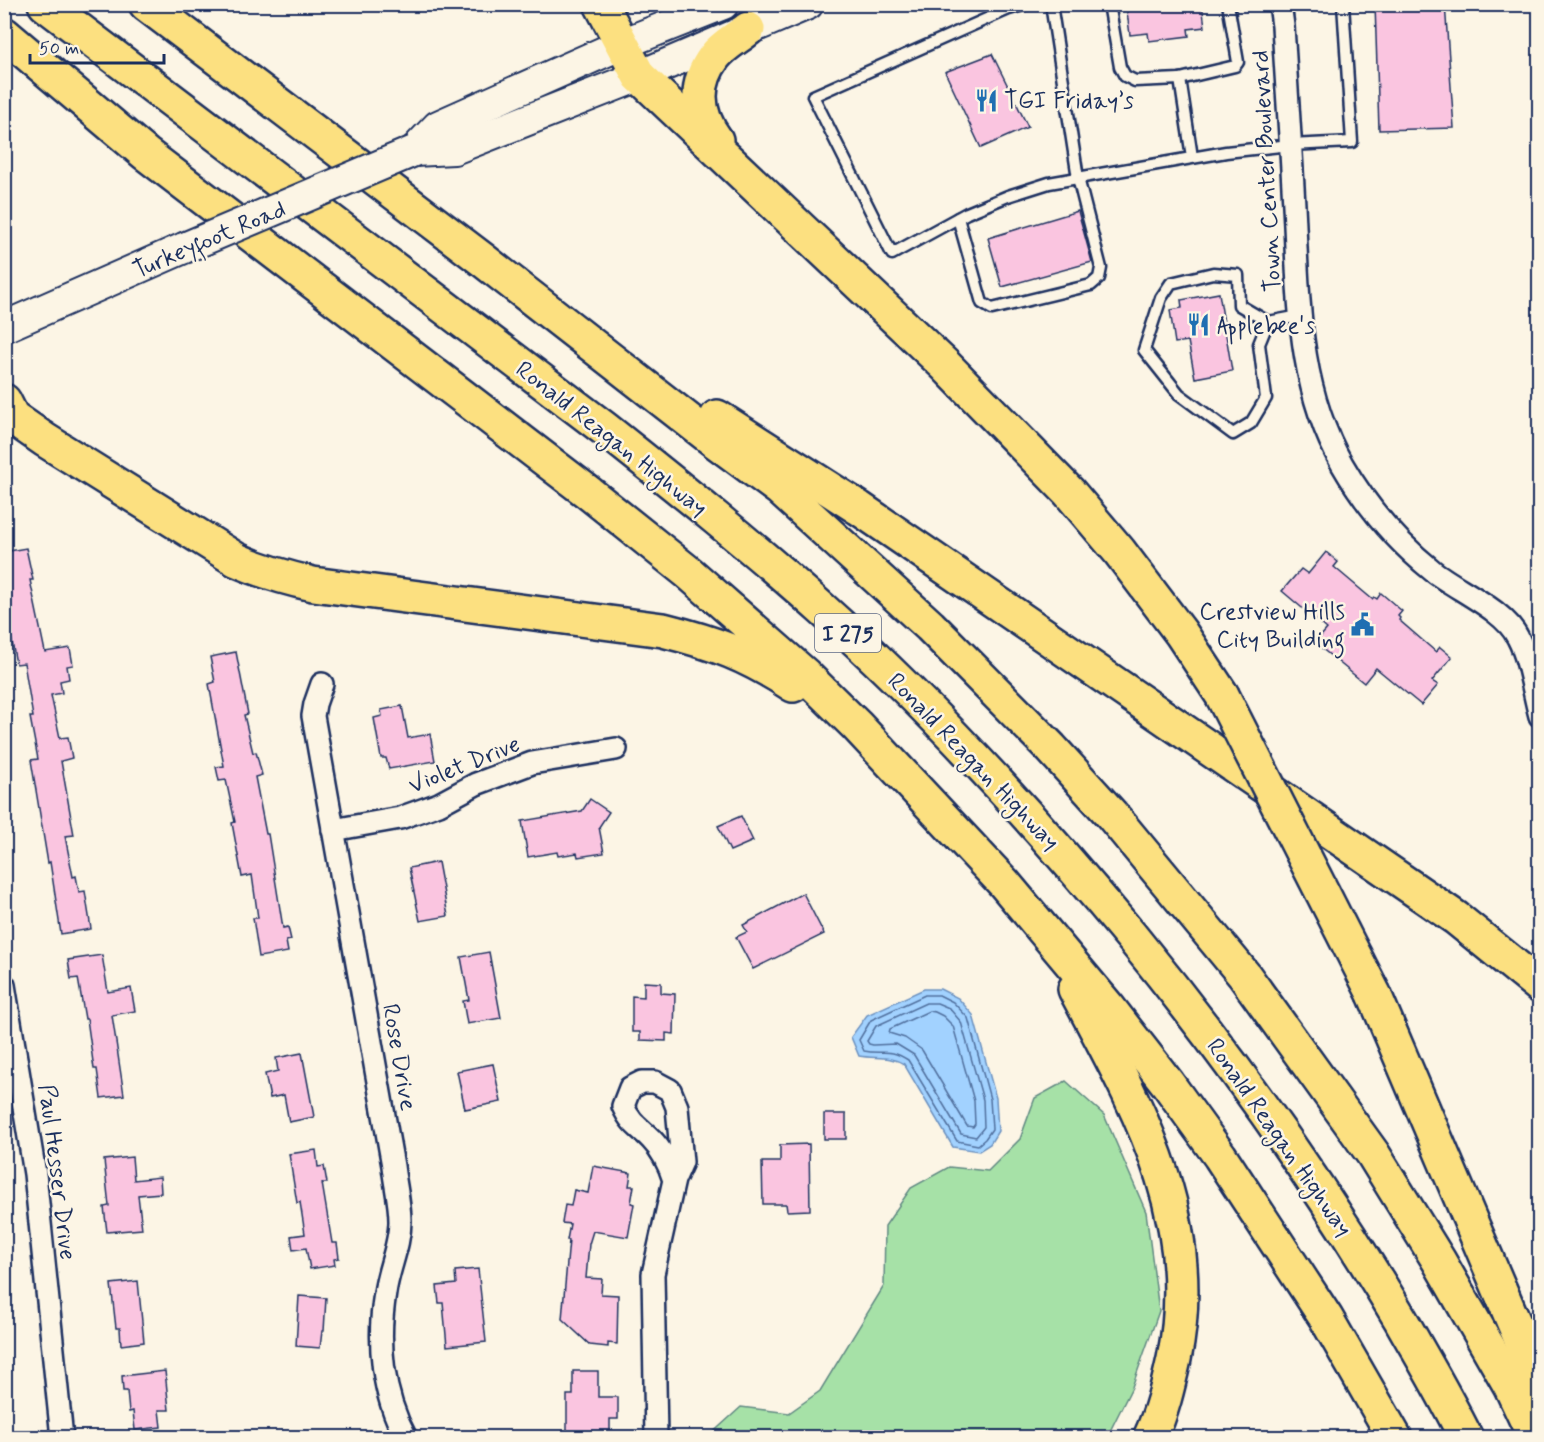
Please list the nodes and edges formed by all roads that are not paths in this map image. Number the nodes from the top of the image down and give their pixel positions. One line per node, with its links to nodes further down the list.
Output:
1 (45, 4): 44 (highway, Ronald Reagan Highway / I 275)
2 (146, 4): 23 (highway, I 275)
3 (601, 4): 14 (highway)
4 (723, 4): 14 (main road, Turkeyfoot Road)
5 (808, 4): 12 (main road, Turkeyfoot Road)
6 (1027, 4): 22 (lane)
7 (1051, 4): 21 (lane)
8 (1109, 4): 16 (lane)
9 (1228, 4): 16 (lane)
10 (1280, 4): 17 (street, Town Center Boulevard)
11 (1343, 4): 17 (lane)
12 (748, 29): 15 (main road, Turkeyfoot Road); 20 (highway)
13 (4, 34): 31 (highway)
14 (622, 44): 15 (highway); 18 (main road, Turkeyfoot Road)
15 (639, 76): 18 (main road, Turkeyfoot Road); 20 (highway)
16 (1180, 79): 19 (lane)
17 (1290, 145): 19 (lane); 24 (street, Town Center Boulevard)
18 (414, 150): 26 (main road, Turkeyfoot Road, bridge)
19 (1192, 157): 21 (lane)
20 (735, 165): 38 (highway, bridge)
21 (1078, 177): 22 (lane); 22 (lane)
22 (958, 218)
23 (540, 305): 36 (highway); 45 (highway, I 275)
24 (1300, 315): 25 (lane); 28 (street, Town Center Boulevard)
25 (1268, 322): 25 (lane)
26 (4, 327)
27 (7, 411): 31 (highway)
28 (1532, 652): 30 (street, Town Center Boulevard)
29 (322, 684): 33 (street, Rose Drive)
30 (1539, 716)
31 (857, 726): 34 (highway)
32 (616, 750): 33 (street, Violet Drive)
33 (333, 830): 40 (street, Rose Drive)
34 (1046, 934): 42 (highway); 43 (highway)
35 (4, 985): 39 (street, Paul Hesser Drive)
36 (1539, 986)
37 (674, 1180): 41 (street)
38 (1539, 1384)
39 (62, 1437)
40 (406, 1437)
41 (656, 1437)
42 (1150, 1437)
43 (1395, 1437)
44 (1466, 1437)
45 (1535, 1437)

